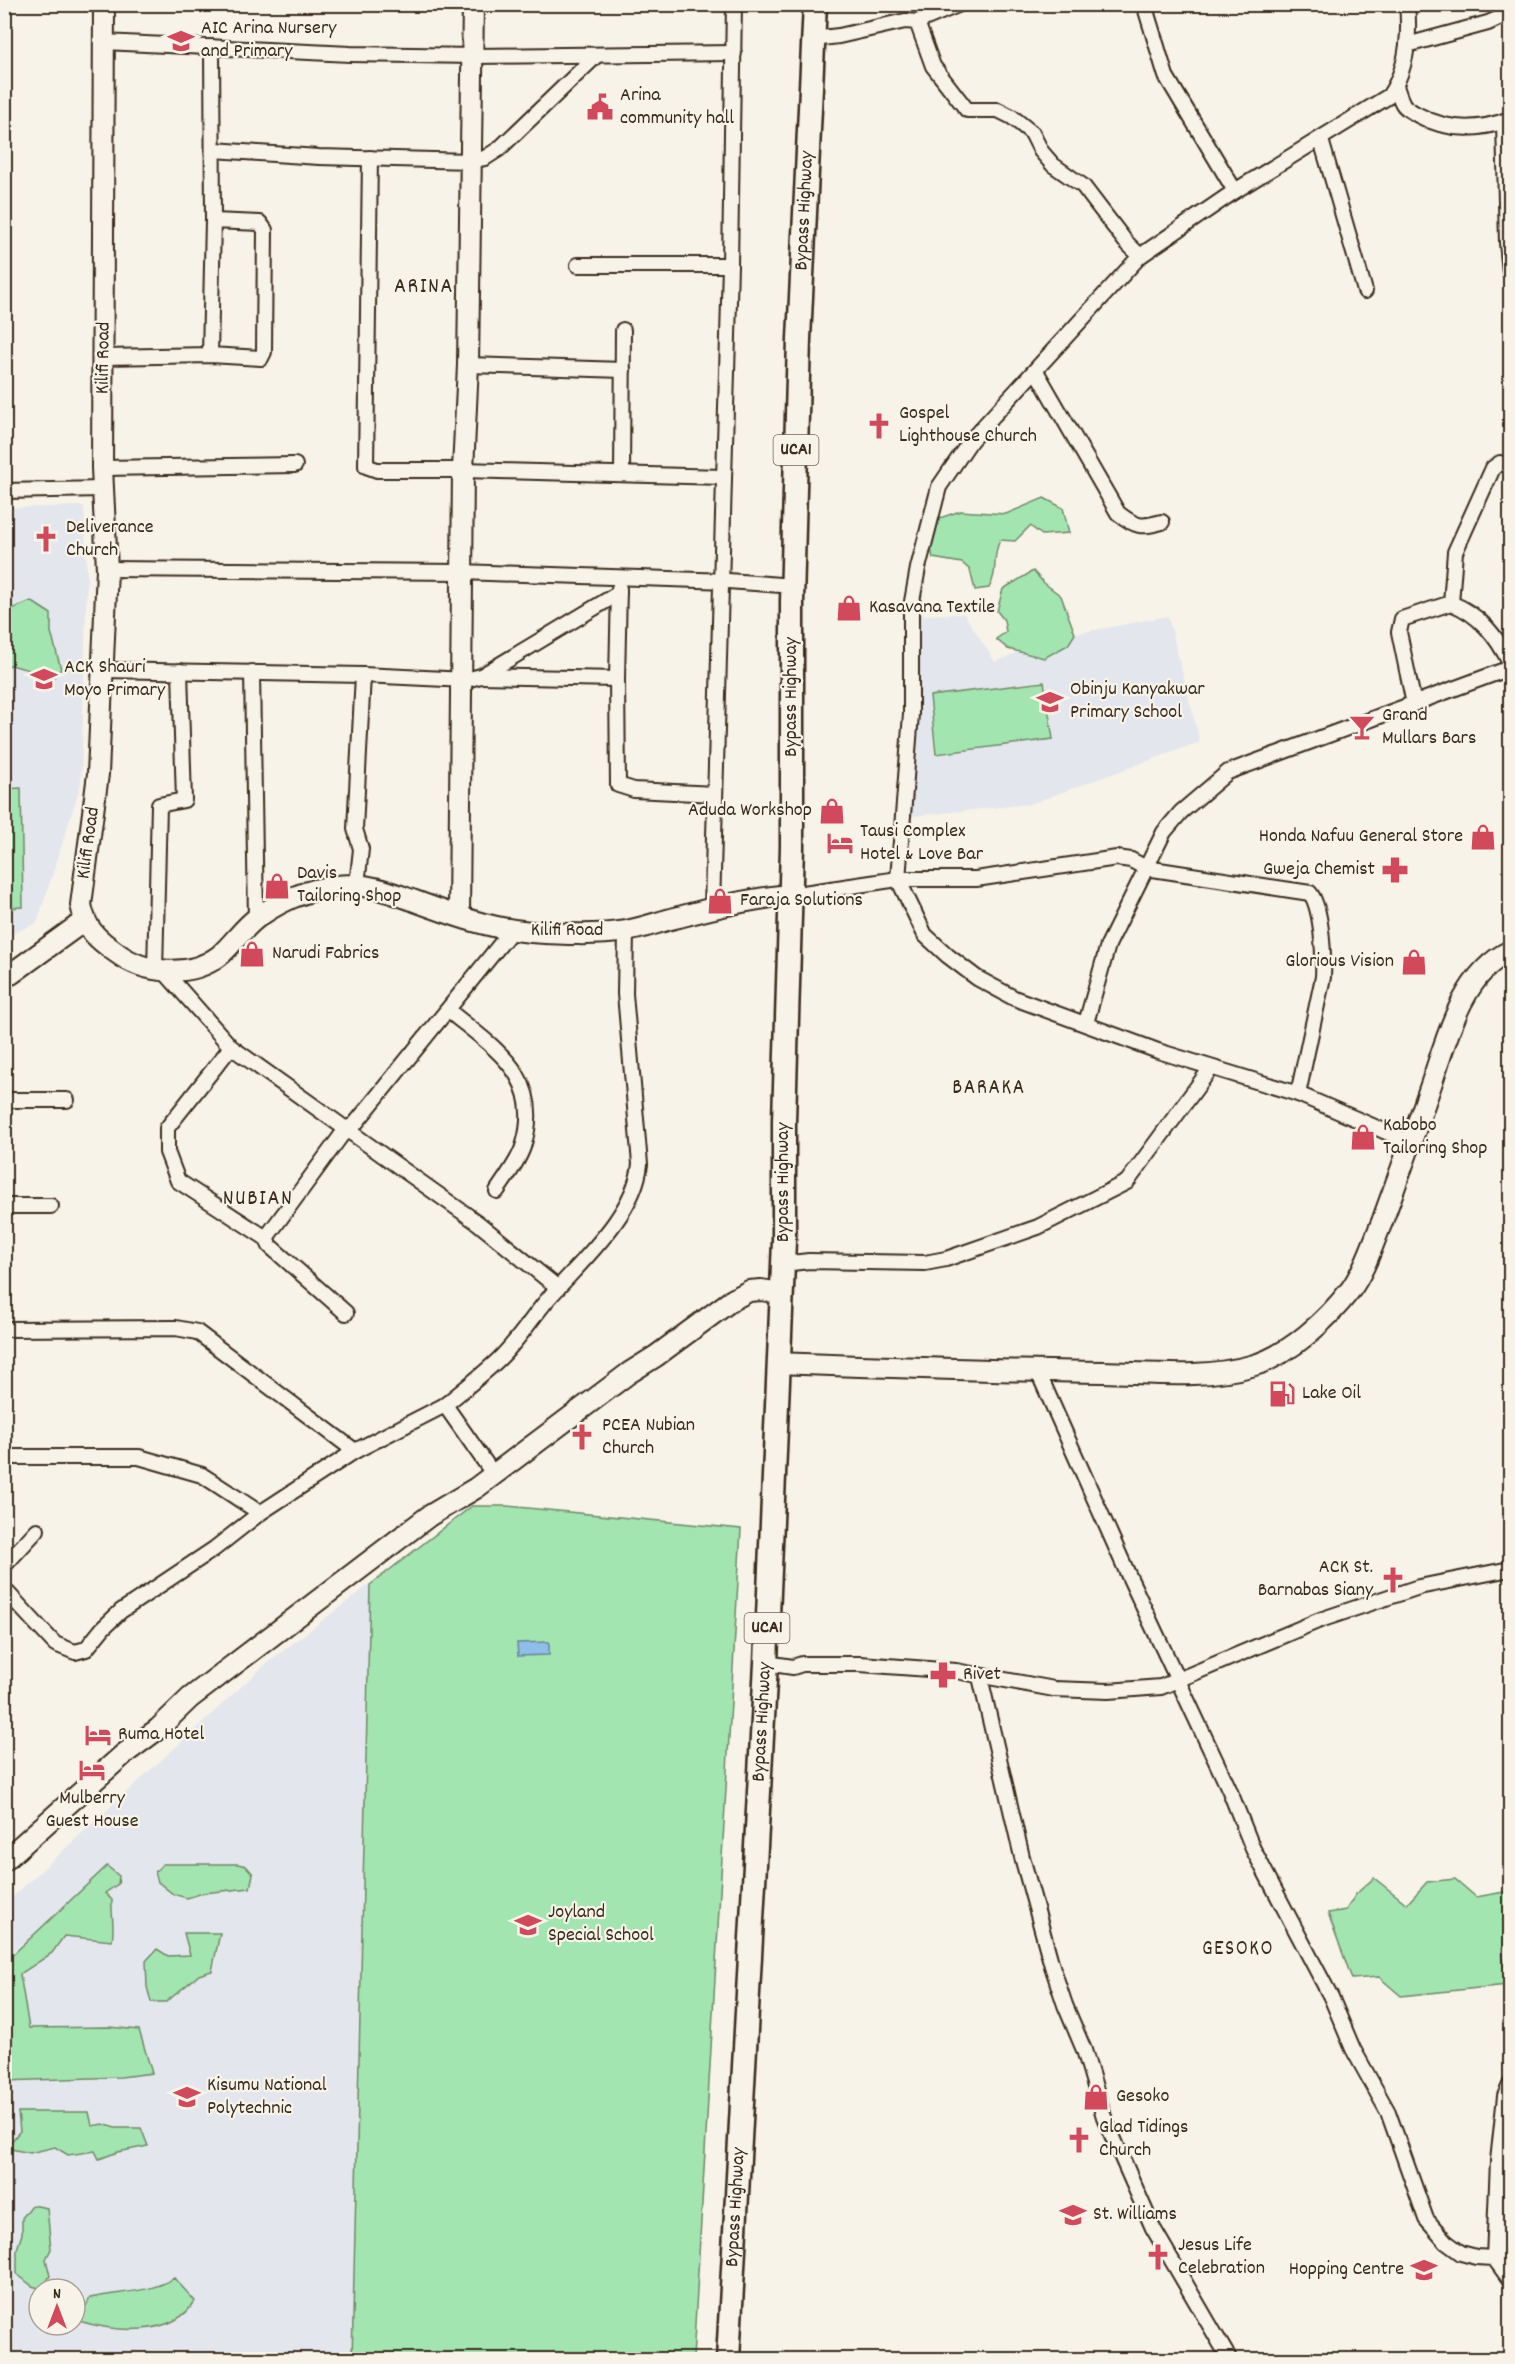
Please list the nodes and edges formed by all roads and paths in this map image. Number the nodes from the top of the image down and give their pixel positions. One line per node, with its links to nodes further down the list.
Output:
1 (104, 4): 11 (street, Kilifi Road)
2 (473, 4): 16 (street)
3 (734, 4): 14 (street)
4 (815, 4): 10 (main road, Bypass Highway / UCA1)
5 (960, 4): 9 (street)
6 (1144, 4): 23 (street)
7 (1407, 4): 12 (street)
8 (1510, 13): 12 (street)
9 (917, 22): 10 (street); 25 (street)
10 (813, 39): 49 (main road, Bypass Highway / UCA1)
11 (104, 42): 13 (street); 32 (street, Kilifi Road)
12 (1407, 45): 17 (street)
13 (212, 47): 16 (street); 20 (street)
14 (734, 53): 15 (street); 27 (street)
15 (597, 55): 16 (street); 22 (street)
16 (474, 56): 22 (street)
17 (1396, 86): 18 (street); 19 (street)
18 (1507, 121): 28 (street)
19 (1321, 140): 23 (street); 29 (street)
20 (213, 150): 21 (street); 24 (street)
21 (370, 158): 22 (street); 39 (street)
22 (471, 161): 33 (street)
23 (1235, 191): 25 (street)
24 (213, 221): 31 (street); 31 (street)
25 (1140, 256): 35 (street)
26 (578, 265): 27 (street)
27 (730, 265): 41 (street)
28 (1510, 272)
29 (1365, 291)
30 (623, 330): 34 (street)
31 (210, 356): 32 (street)
32 (104, 357): 38 (street, Kilifi Road)
33 (468, 365): 34 (street); 39 (street)
34 (623, 370): 40 (street)
35 (1036, 371): 44 (street); 63 (street)
36 (295, 465): 38 (street)
37 (1510, 465): 51 (street)
38 (102, 468): 42 (street, Kilifi Road)
39 (462, 470): 40 (street); 46 (street)
40 (622, 474): 41 (street)
41 (723, 477): 48 (street)
42 (102, 489): 43 (street); 45 (street, Kilifi Road)
43 (4, 491)
44 (1162, 522)
45 (107, 569): 46 (street); 53 (street, Kilifi Road)
46 (461, 572): 47 (street); 59 (street)
47 (620, 577): 48 (street); 50 (street)
48 (719, 580): 49 (street); 61 (street)
49 (793, 586): 65 (main road, Bypass Highway / UCA1)
50 (619, 593): 57 (street); 58 (street)
51 (1451, 603): 52 (street); 60 (street)
52 (1510, 666): 60 (street)
53 (103, 669): 54 (street); 69 (street, Kilifi Road)
54 (180, 671): 55 (street); 73 (street)
55 (252, 672): 56 (street); 68 (street)
56 (363, 675): 59 (street); 64 (street)
57 (481, 676): 58 (street); 59 (street)
58 (617, 679): 61 (street)
59 (460, 680): 67 (street)
60 (1414, 704): 62 (street)
61 (715, 794): 66 (street)
62 (1146, 868): 63 (street); 76 (street); 79 (street)
63 (898, 879): 65 (street); 76 (street)
64 (357, 885): 67 (street, Kilifi Road); 68 (street, Kilifi Road)
65 (790, 895): 66 (street, Kilifi Road); 88 (main road, Bypass Highway / UCA1)
66 (712, 908): 71 (street, Kilifi Road)
67 (459, 916): 70 (street, Kilifi Road)
68 (256, 919): 73 (street, Kilifi Road)
69 (84, 921): 73 (street, Kilifi Road); 74 (street)
70 (512, 930): 71 (street, Kilifi Road); 75 (street)
71 (626, 931): 89 (street)
72 (1510, 951): 83 (street)
73 (159, 970): 77 (street)
74 (4, 976)
75 (449, 1011): 82 (street); 84 (street)
76 (1086, 1023): 78 (street)
77 (231, 1047): 82 (street); 87 (street)
78 (1211, 1068): 79 (street); 88 (street)
79 (1298, 1094): 83 (street)
80 (4, 1100): 81 (street)
81 (67, 1100)
82 (346, 1129): 87 (street); 89 (street)
83 (1412, 1143): 94 (street)
84 (497, 1191)
85 (4, 1206): 86 (street)
86 (51, 1206)
87 (266, 1238): 91 (street)
88 (783, 1264): 90 (main road, Bypass Highway / UCA1)
89 (558, 1288): 95 (street)
90 (781, 1293): 93 (main road, Bypass Highway / UCA1); 98 (street)
91 (346, 1313)
92 (4, 1329): 96 (street)
93 (778, 1363): 94 (street); 104 (main road, Bypass Highway / UCA1)
94 (1038, 1372): 106 (street)
95 (445, 1405): 96 (street); 98 (street)
96 (354, 1451): 99 (street)
97 (4, 1457): 99 (street)
98 (494, 1475): 107 (street)
99 (260, 1513): 103 (street)
100 (37, 1530): 101 (street)
101 (4, 1566)
102 (1510, 1569): 106 (street)
103 (4, 1589)
104 (766, 1663): 105 (street); 111 (main road, Bypass Highway / UCA1)
105 (980, 1677): 106 (street); 112 (street)
106 (1178, 1682): 109 (street)
107 (4, 1861)
108 (1510, 2085): 109 (street)
109 (1494, 2258): 110 (street)
110 (1510, 2280)
111 (728, 2360)
112 (1230, 2360)

